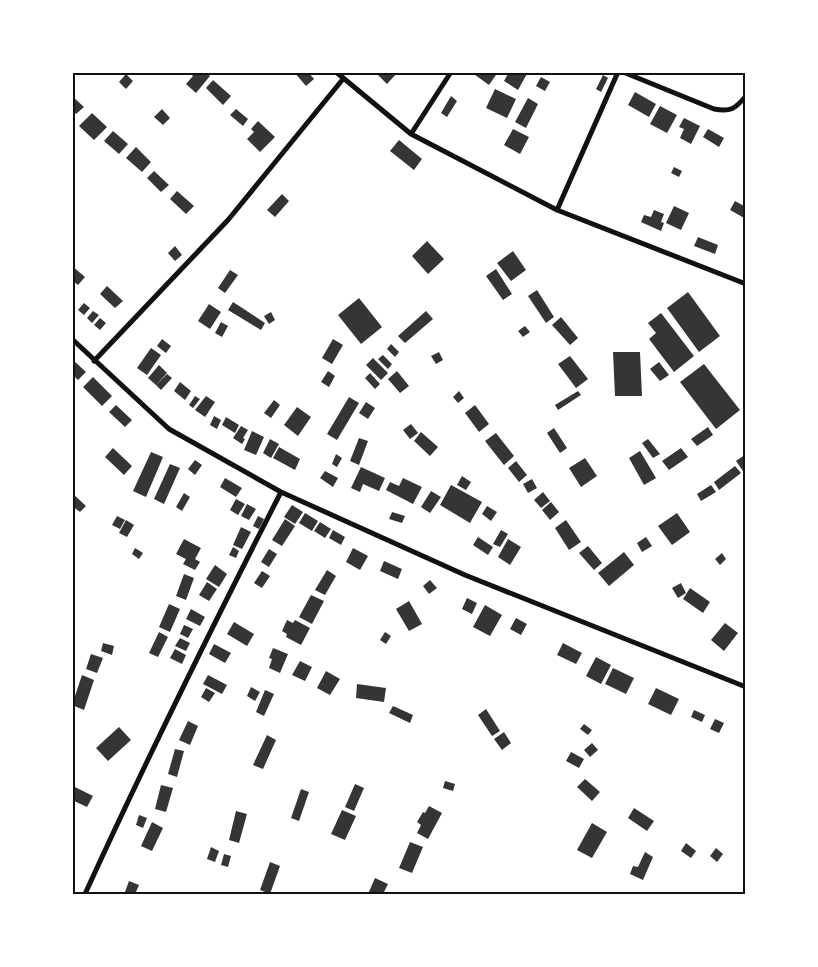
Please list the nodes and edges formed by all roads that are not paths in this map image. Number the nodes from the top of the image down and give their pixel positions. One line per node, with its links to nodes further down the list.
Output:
1 (336, 72): 5 (street)
2 (451, 72): 7 (street)
3 (618, 72): 8 (street)
4 (623, 72): 6 (street)
5 (342, 79): 7 (street); 11 (street)
6 (746, 96)
7 (411, 134): 8 (street)
8 (557, 210): 9 (street)
9 (746, 284)
10 (72, 339): 11 (street)
11 (94, 360): 12 (street)
12 (281, 492): 13 (street); 14 (street)
13 (746, 687)
14 (85, 894)

